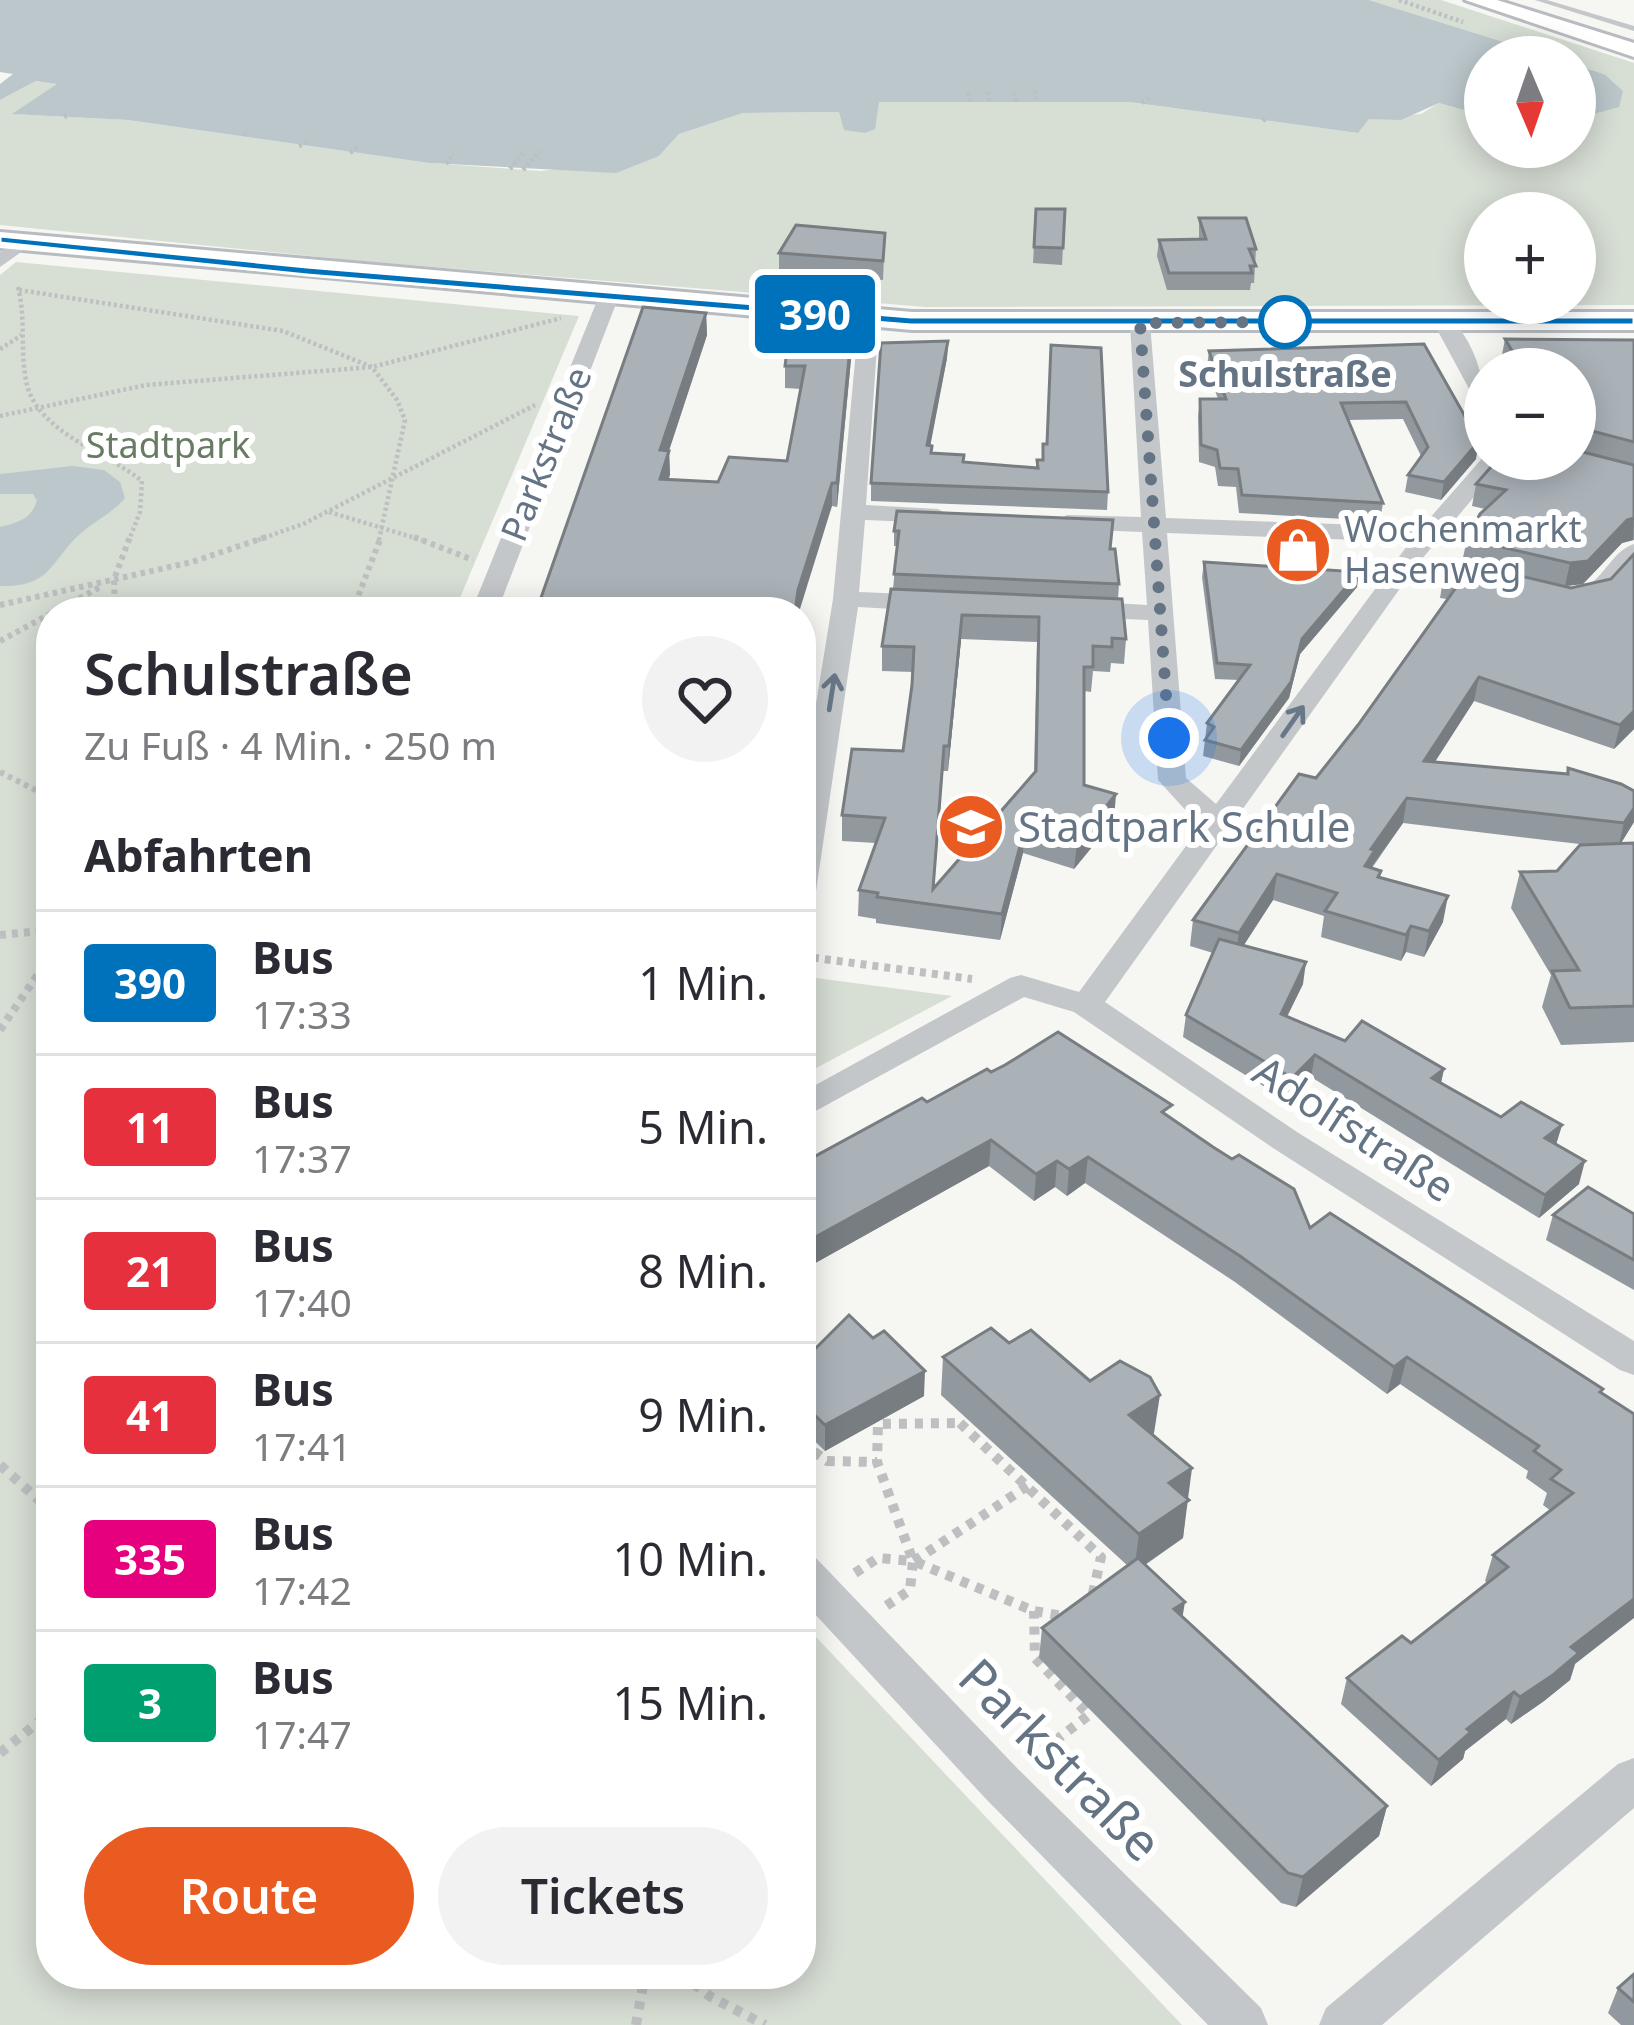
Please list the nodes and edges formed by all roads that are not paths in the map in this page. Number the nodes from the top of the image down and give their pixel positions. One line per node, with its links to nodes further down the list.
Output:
1 (1475, 0): 6 (main road)
2 (1539, 0): 4 (lane)
3 (1589, 0): 4 (lane)
4 (1563, 7): 5 (lane)
5 (1634, 29)
6 (1634, 50)
7 (7, 250): 8 (main road)
8 (609, 296): 9 (main road); 22 (street, Parkstraße)
9 (869, 318): 12 (main road); 15 (street)
10 (1634, 321): 11 (main road)
11 (1444, 322): 12 (main road); 13 (street)
12 (1140, 323): 18 (street)
13 (1464, 359)
14 (1476, 480): 19 (street)
15 (856, 512): 16 (street); 23 (street)
16 (959, 518)
17 (1044, 521): 18 (street)
18 (1154, 524): 19 (street); 26 (street)
19 (1429, 535): 28 (street, one-way to 19)
20 (1634, 551): 21 (street)
21 (1546, 596)
22 (490, 597)
23 (846, 599): 24 (street); 27 (street, one-way to 23)
24 (958, 604)
25 (1048, 608): 26 (street)
26 (1160, 613): 28 (street)
27 (816, 794)
28 (1225, 817): 29 (street)
29 (1086, 1005): 30 (street, Adolfstraße); 31 (street, Adolfstraße)
30 (816, 1100)
31 (1634, 1360)
32 (816, 1586): 34 (street, Parkstraße)
33 (1634, 1779): 35 (street)
34 (1243, 2025)
35 (1343, 2025)

